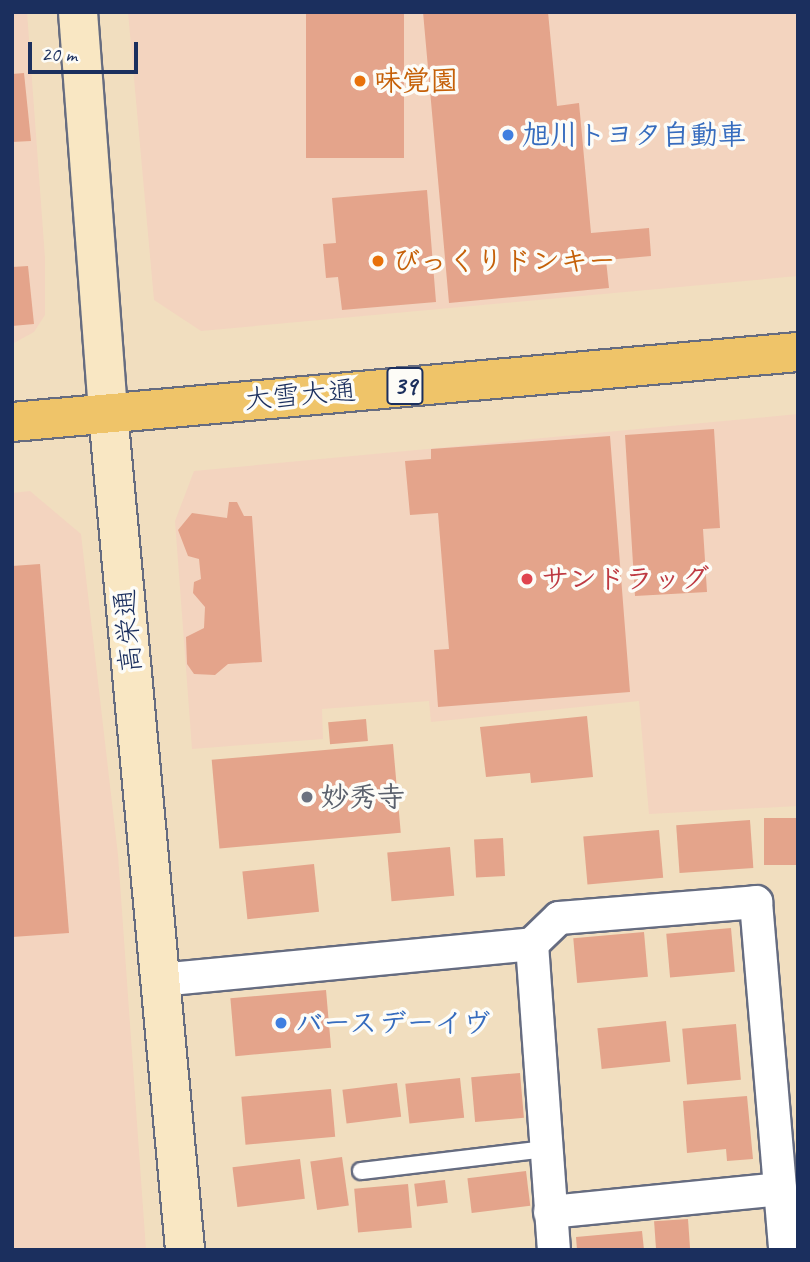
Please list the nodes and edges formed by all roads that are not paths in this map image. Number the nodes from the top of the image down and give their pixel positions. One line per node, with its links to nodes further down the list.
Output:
1 (78, 12): 3 (street, 高栄通)
2 (798, 352): 3 (highway, 大雪大通 / 39)
3 (108, 413): 4 (highway, 大雪大通 / 39); 6 (street, 高栄通)
4 (12, 422)
5 (532, 944): 6 (street); 7 (street); 9 (street)
6 (160, 980): 11 (street, 高栄通)
7 (546, 1149): 8 (lane); 10 (street)
8 (361, 1171)
9 (780, 1189): 10 (street); 13 (street)
10 (550, 1212): 12 (street)
11 (185, 1250)
12 (554, 1250)
13 (785, 1250)

